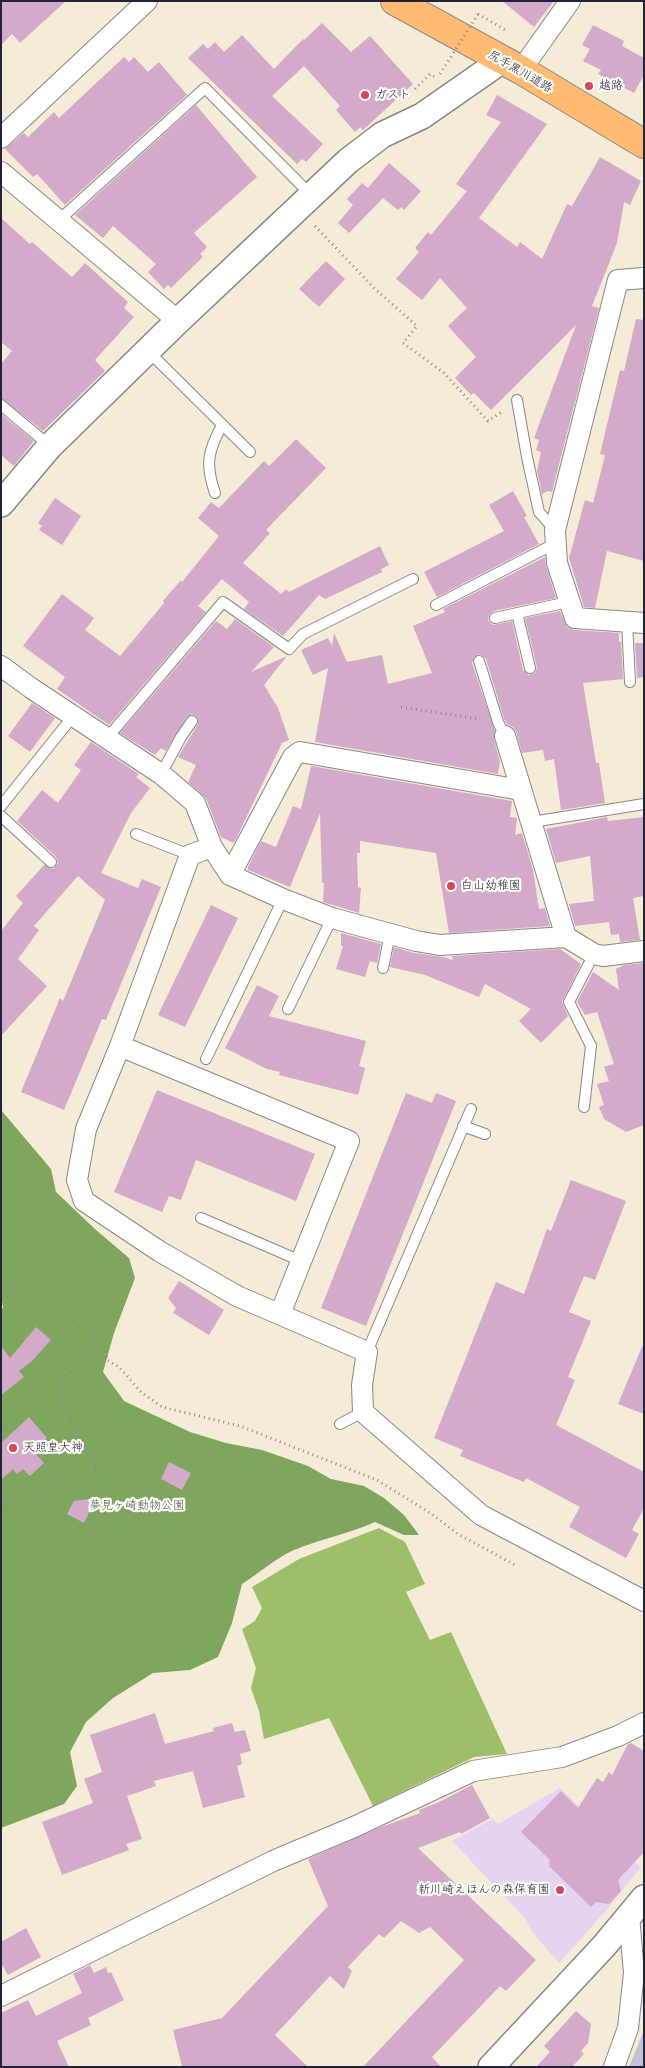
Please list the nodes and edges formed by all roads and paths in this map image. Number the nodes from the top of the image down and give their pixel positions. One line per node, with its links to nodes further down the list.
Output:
1 (147, 1): 7 (street)
2 (395, 1): 5 (main road, 尻手黒川道路)
3 (570, 1): 5 (street)
4 (510, 32): 6 (path, bridge)
5 (511, 66): 8 (main road, 尻手黒川道路); 10 (street)
6 (440, 74)
7 (1, 138)
8 (644, 144)
9 (1, 172): 11 (street)
10 (304, 202): 11 (lane); 13 (street); 15 (path)
11 (58, 221): 13 (street)
12 (644, 278): 22 (street)
13 (178, 321): 14 (street)
14 (148, 351): 17 (lane); 18 (street)
15 (518, 400): 22 (lane)
16 (1, 405): 18 (lane)
17 (222, 425): 19 (lane); 20 (lane)
18 (50, 446): 21 (street)
19 (250, 452)
20 (215, 493)
21 (1, 504)
22 (556, 536): 24 (street); 25 (lane)
23 (413, 579): 37 (lane)
24 (568, 602): 26 (lane); 28 (street)
25 (436, 605)
26 (517, 613): 27 (lane); 31 (lane)
27 (495, 618)
28 (635, 622): 32 (lane)
29 (479, 661): 36 (lane)
30 (1, 666): 34 (street)
31 (530, 668)
32 (630, 682)
33 (401, 707): 36 (path)
34 (74, 715): 37 (street); 41 (lane)
35 (192, 721): 38 (lane)
36 (502, 729): 39 (street)
37 (108, 737): 38 (street)
38 (161, 774): 45 (street)
39 (520, 790): 43 (street); 48 (street)
40 (644, 804): 43 (lane)
41 (1, 806)
42 (1, 816): 47 (lane)
43 (532, 822): 52 (street)
44 (136, 834): 46 (lane)
45 (212, 847): 46 (street); 48 (street)
46 (190, 855): 57 (street)
47 (51, 862)
48 (230, 875): 49 (street)
49 (282, 899): 50 (street); 58 (lane)
50 (332, 918): 51 (street); 56 (lane)
51 (390, 934): 52 (street); 55 (lane)
52 (566, 937): 54 (street)
53 (644, 951): 54 (street)
54 (594, 954): 59 (lane)
55 (383, 968)
56 (288, 1009)
57 (120, 1046): 64 (street); 66 (street)
58 (206, 1059)
59 (584, 1107)
60 (471, 1109): 61 (lane)
61 (463, 1126): 62 (lane); 67 (lane)
62 (485, 1134)
63 (201, 1218): 64 (lane)
64 (301, 1261): 66 (street)
65 (1, 1298): 68 (path)
66 (280, 1314): 67 (street)
67 (367, 1352): 69 (street)
68 (107, 1360): 73 (path); 74 (path)
69 (363, 1412): 71 (lane); 75 (street)
70 (1, 1421): 72 (path)
71 (340, 1424)
72 (6, 1427)
73 (1, 1506)
74 (515, 1565)
75 (644, 1601)
76 (644, 1723): 78 (street)
77 (636, 1907): 79 (street); 80 (street)
78 (1, 1996)
79 (491, 2067)
80 (614, 2067)

